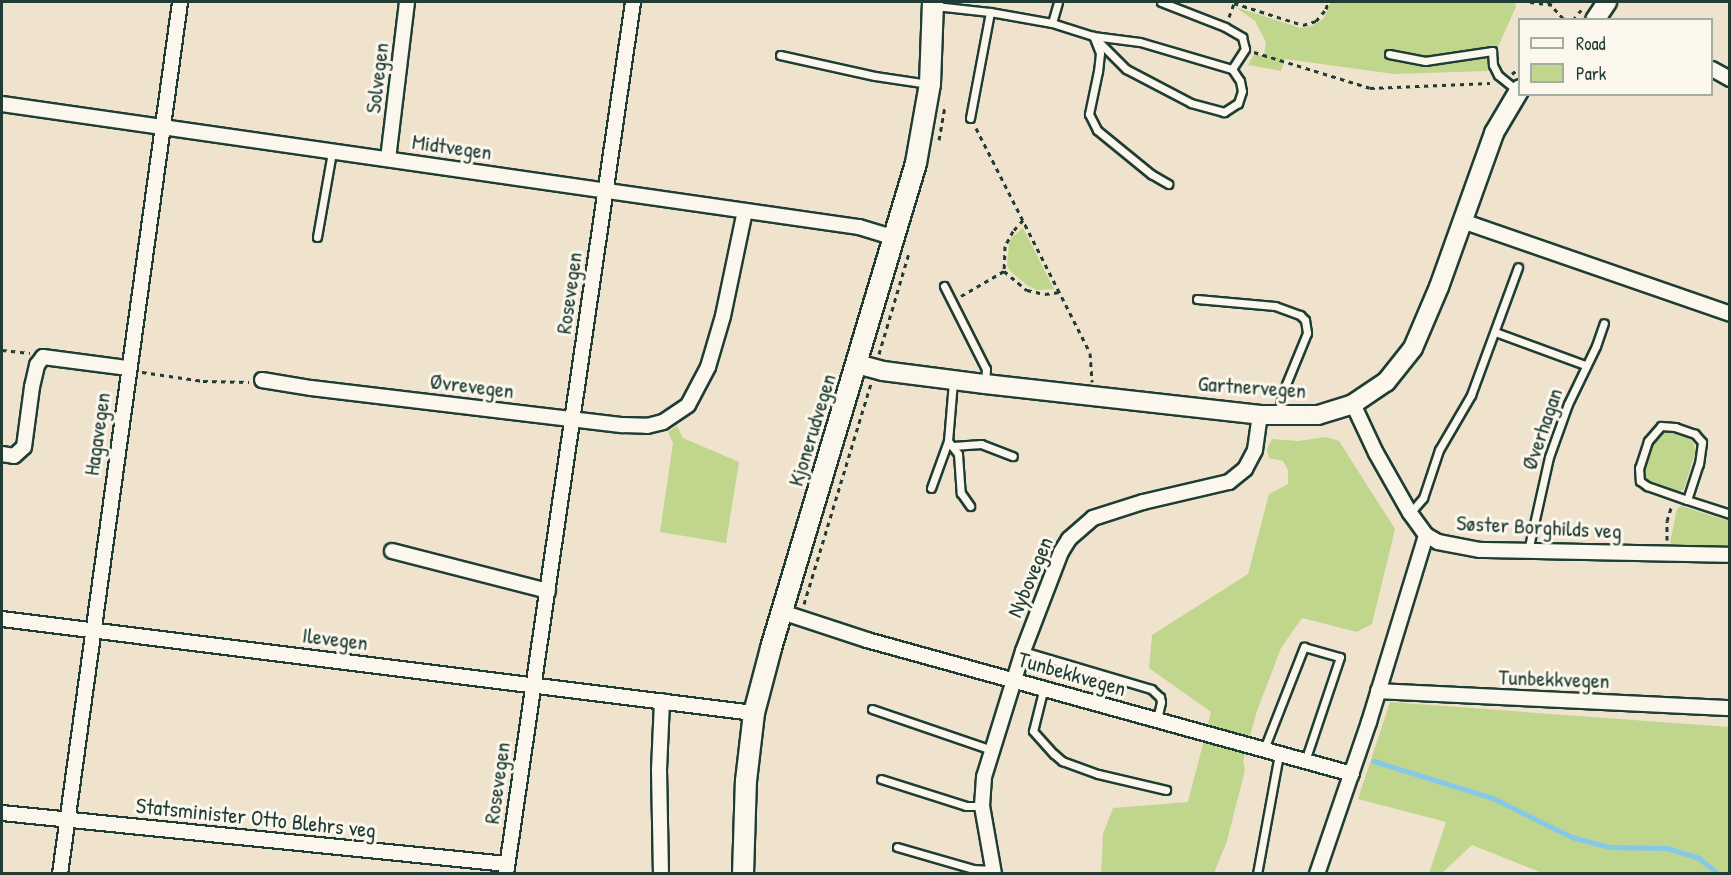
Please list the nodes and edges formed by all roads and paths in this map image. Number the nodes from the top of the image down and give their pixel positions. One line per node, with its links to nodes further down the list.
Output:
1 (180, 2): 30 (street, Hagavegen)
2 (407, 2): 32 (street, Solvegen)
3 (633, 2): 34 (street, Rosevegen)
4 (1058, 2): 15 (lane)
5 (1161, 2): 16 (lane)
6 (1328, 2): 16 (path)
7 (1530, 2): 11 (path)
8 (1548, 2): 11 (path)
9 (1607, 2): 14 (street)
10 (933, 4): 12 (lane); 24 (main road, Kjonerudvegen)
11 (1553, 5): 13 (path)
12 (990, 12): 15 (lane); 29 (lane)
13 (1563, 18)
14 (1596, 18)
15 (1052, 23): 17 (lane)
16 (1225, 27): 18 (lane)
17 (1093, 36): 21 (lane); 21 (lane); 33 (lane)
18 (1245, 49): 21 (lane); 25 (path)
19 (1389, 54): 26 (lane)
20 (780, 55): 24 (lane)
21 (1232, 69)
22 (1713, 70): 23 (street)
23 (1730, 80)
24 (930, 84): 39 (main road, Kjonerudvegen)
25 (1494, 84)
26 (1518, 89)
27 (1518, 92): 37 (street, Gartnervegen)
28 (2, 104): 30 (street, Midtvegen)
29 (970, 118): 36 (path)
30 (162, 126): 31 (street, Midtvegen); 53 (street, Hagavegen)
31 (332, 152): 32 (street, Midtvegen); 38 (lane)
32 (388, 159): 34 (street, Midtvegen)
33 (1168, 184)
34 (605, 191): 35 (street, Midtvegen); 61 (street, Rosevegen)
35 (745, 211): 39 (street, Midtvegen); 61 (street, Øvrevegen)
36 (1024, 220): 41 (path); 43 (path)
37 (1462, 221): 46 (street); 58 (street, Gartnervegen)
38 (317, 237)
39 (894, 238): 51 (main road, Kjonerudvegen)
40 (1518, 267): 48 (lane)
41 (1004, 271): 43 (path); 45 (path)
42 (944, 286): 45 (lane)
43 (1060, 291): 57 (path)
44 (1197, 299): 60 (lane)
45 (952, 302): 56 (lane)
46 (1730, 314)
47 (1604, 323): 52 (lane, Øverhagan)
48 (1495, 332): 52 (lane); 69 (lane)
49 (2, 350): 50 (path)
50 (43, 357): 53 (street); 63 (street)
51 (857, 364): 55 (street, Gartnervegen); 77 (main road, Kjonerudvegen)
52 (1585, 365): 73 (lane, Øverhagan)
53 (128, 368): 54 (path); 79 (street, Hagavegen)
54 (262, 380): 61 (street, Øvrevegen)
55 (954, 380): 56 (street, Gartnervegen); 62 (lane)
56 (984, 384): 57 (street, Gartnervegen)
57 (1090, 395): 59 (street, Gartnervegen)
58 (1353, 404): 60 (street, Gartnervegen); 69 (street, Søster Borghilds veg)
59 (1260, 416): 60 (street, Gartnervegen); 80 (street, Nybovegen)
60 (1279, 417)
61 (572, 419): 76 (street, Rosevegen)
62 (951, 444): 64 (lane); 65 (lane); 68 (lane)
63 (2, 454)
64 (1013, 456)
65 (931, 488)
66 (1675, 496): 67 (lane); 67 (lane); 74 (path)
67 (1687, 500): 70 (lane)
68 (970, 506)
69 (1410, 513): 71 (street, Søster Borghilds veg)
70 (1730, 514)
71 (1426, 535): 73 (street, Søster Borghilds veg); 84 (street)
72 (392, 551): 76 (street)
73 (1528, 551): 74 (street, Søster Borghilds veg)
74 (1667, 553): 75 (street, Søster Borghilds veg)
75 (1730, 555)
76 (548, 591): 82 (street, Rosevegen)
77 (782, 612): 81 (street, Tunbekkvegen); 88 (main road, Kjonerudvegen)
78 (2, 619): 79 (street, Ilevegen)
79 (91, 630): 82 (street, Ilevegen); 99 (street, Hagavegen)
80 (1023, 651): 81 (street, Nybovegen); 89 (lane)
81 (1014, 678): 83 (street, Tunbekkvegen); 91 (street, Nybovegen)
82 (532, 685): 85 (street, Ilevegen); 102 (street, Rosevegen)
83 (1044, 687): 89 (street, Tunbekkvegen); 96 (lane)
84 (1378, 691): 86 (street, Tunbekkvegen); 94 (street)
85 (662, 701): 88 (street, Ilevegen); 101 (street)
86 (1730, 708)
87 (872, 709): 91 (lane)
88 (754, 713): 105 (main road, Kjonerudvegen)
89 (1157, 720): 90 (street, Tunbekkvegen)
90 (1264, 749): 92 (street, Tunbekkvegen); 93 (lane)
91 (992, 750): 97 (street, Nybovegen)
92 (1279, 754): 93 (street, Tunbekkvegen); 106 (lane)
93 (1305, 761): 94 (street, Tunbekkvegen)
94 (1352, 774): 107 (street)
95 (881, 778): 97 (lane)
96 (1166, 790)
97 (982, 806): 103 (street, Nybovegen)
98 (2, 813): 99 (street, Statsminister Otto Blehrs veg)
99 (68, 820): 102 (street, Statsminister Otto Blehrs veg); 104 (street, Hagavegen)
100 (897, 847): 103 (lane)
101 (661, 868)
102 (506, 869)
103 (994, 872)
104 (60, 873)
105 (744, 873)
106 (1257, 873)
107 (1317, 873)

